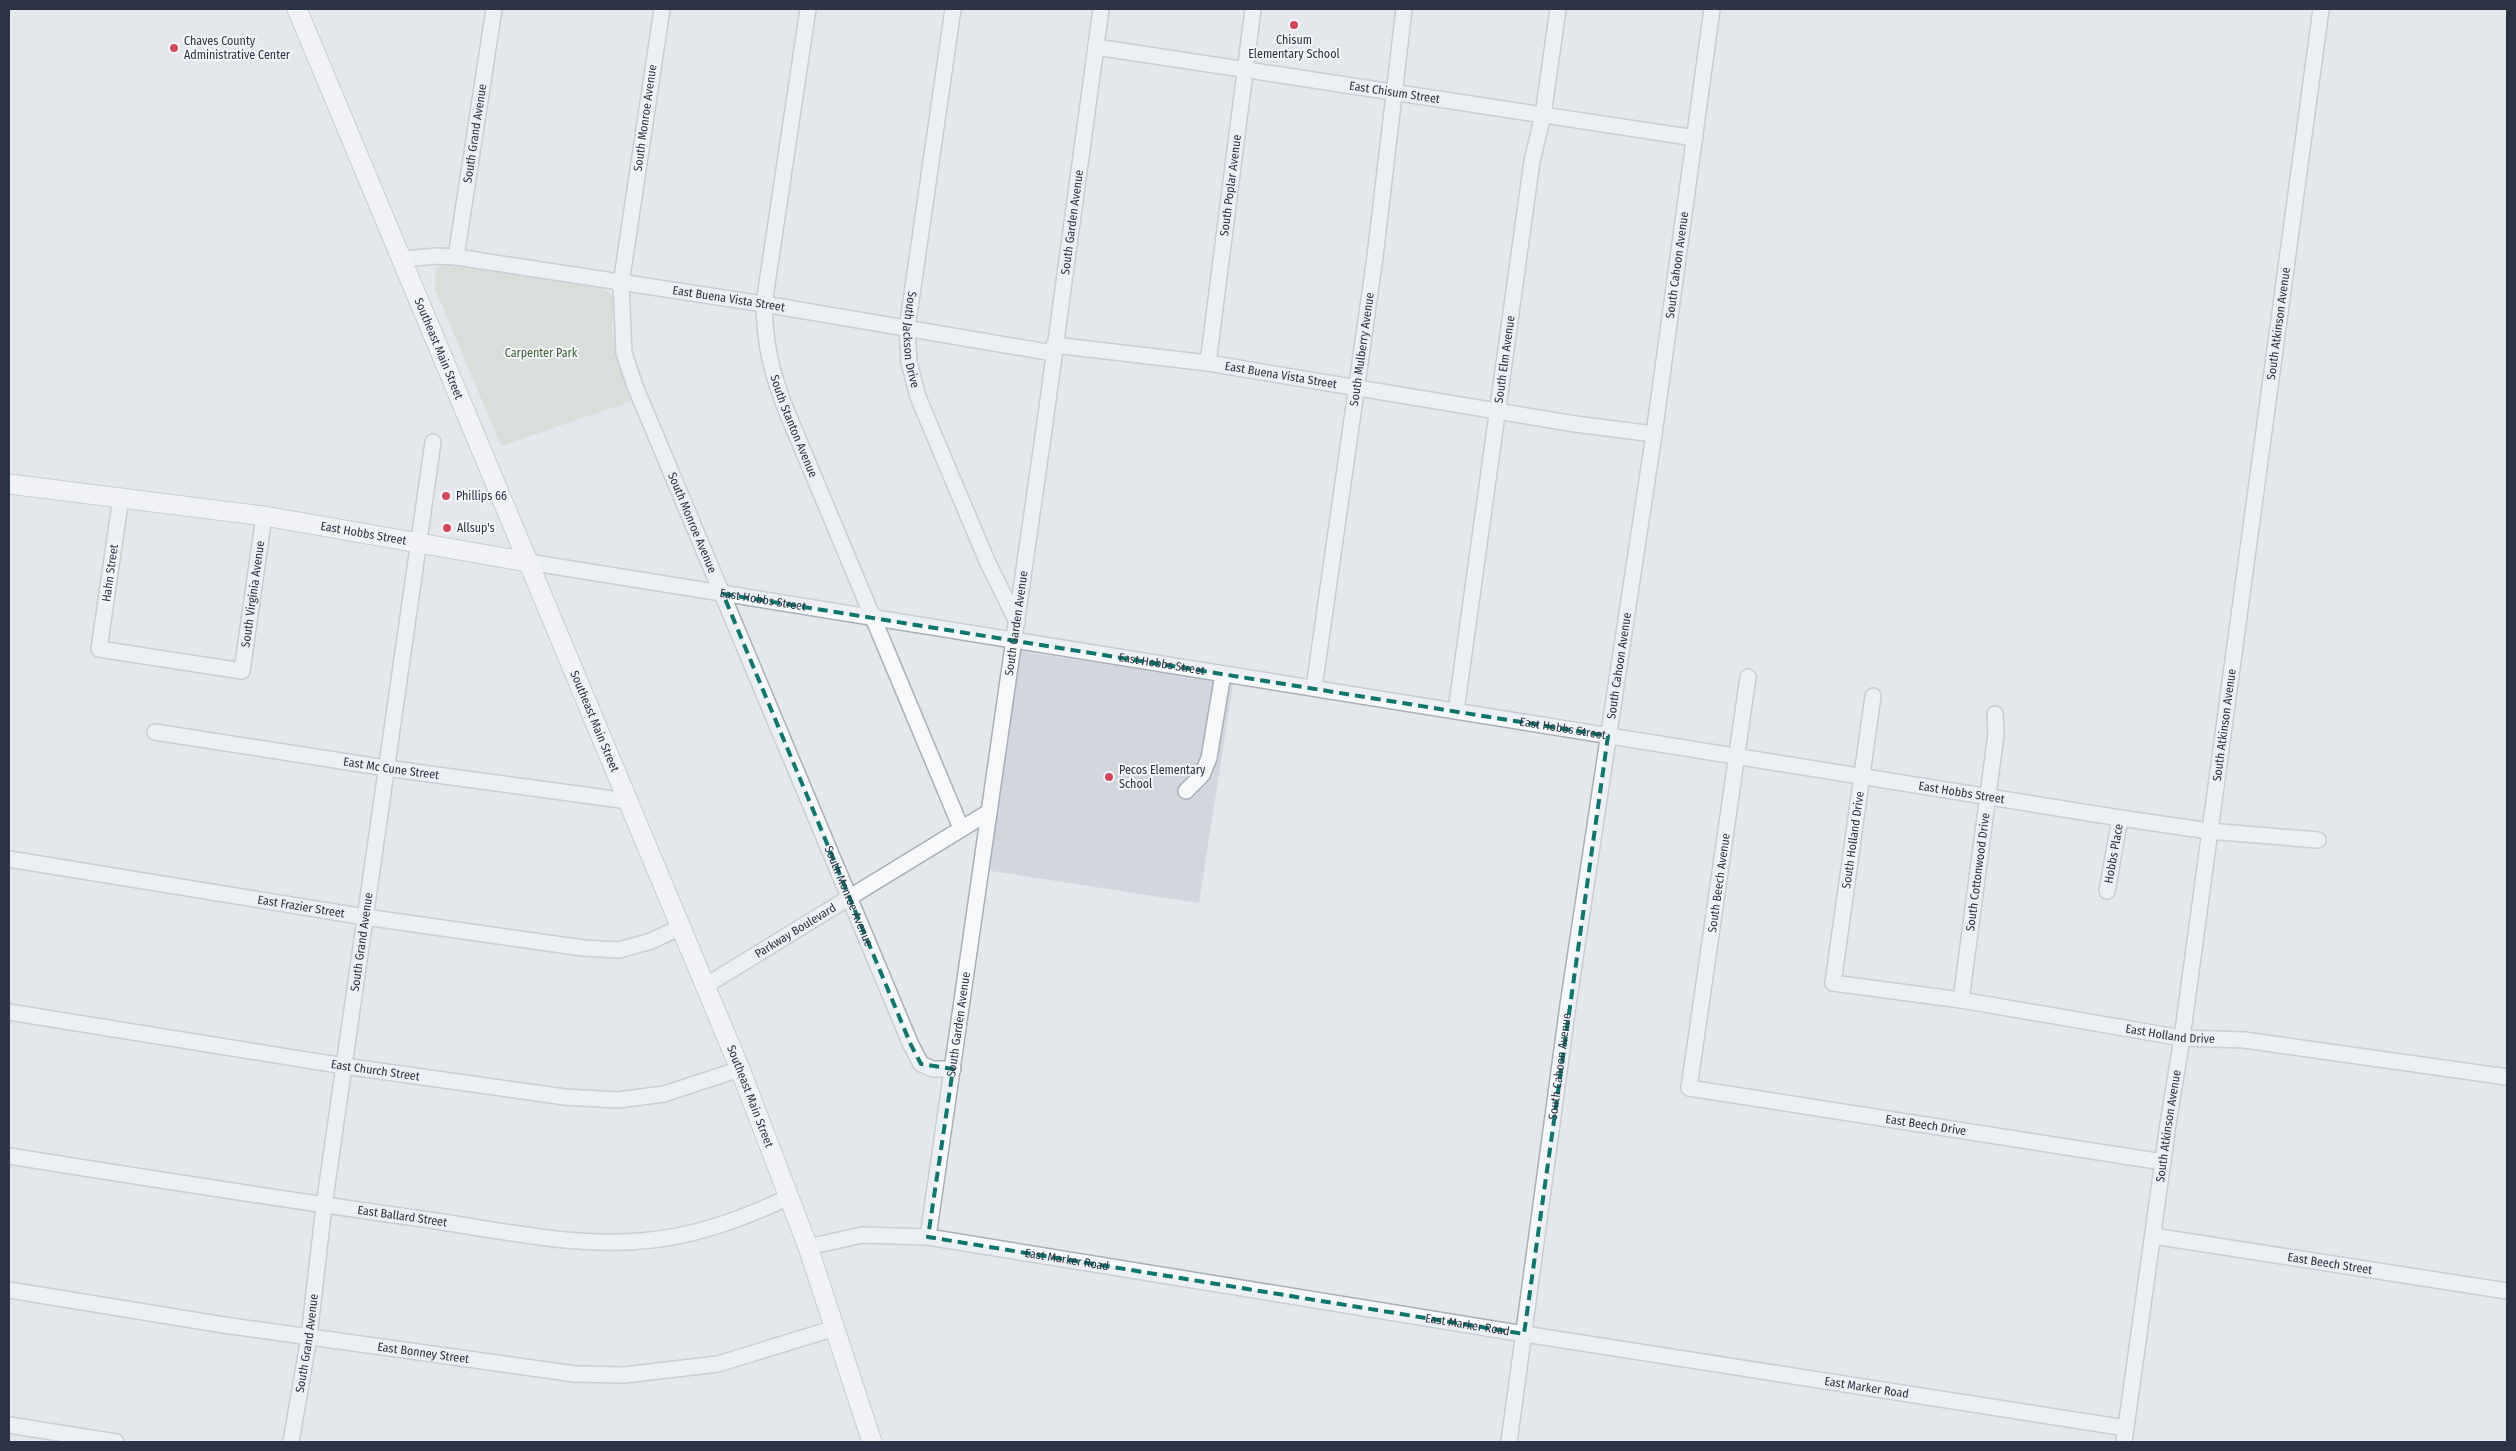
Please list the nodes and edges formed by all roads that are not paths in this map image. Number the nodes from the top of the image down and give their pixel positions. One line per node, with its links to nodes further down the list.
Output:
1 (297, 9): 18 (main road, Southeast Main Street)
2 (494, 9): 17 (street, South Grand Avenue)
3 (662, 9): 19 (street, South Monroe Avenue)
4 (808, 9): 20 (street, South Stanton Avenue)
5 (953, 9): 21 (street, South Jackson Drive)
6 (1096, 9): 12 (street, South Garden Avenue)
7 (1253, 9): 13 (street, South Poplar Avenue)
8 (1404, 9): 14 (street, South Mulberry Avenue)
9 (1558, 9): 15 (street, South Elm Avenue)
10 (1712, 9): 16 (street, South Cahoon Avenue)
11 (2321, 9): 55 (street, South Atkinson Avenue)
12 (1096, 47): 13 (street, East Chisum Street); 22 (street, South Garden Avenue)
13 (1245, 69): 14 (street, East Chisum Street); 23 (street, South Poplar Avenue)
14 (1394, 93): 15 (street, East Chisum Street); 24 (street, South Mulberry Avenue)
15 (1543, 115): 16 (street, East Chisum Street); 25 (street, South Elm Avenue)
16 (1695, 138): 26 (street, South Cahoon Avenue)
17 (456, 257): 18 (street, East Buena Vista Street); 19 (street, East Buena Vista Street)
18 (402, 259): 32 (main road, Southeast Main Street)
19 (621, 284): 20 (street, East Buena Vista Street); 33 (street, South Monroe Avenue)
20 (764, 304): 21 (street, East Buena Vista Street); 34 (street, South Stanton Avenue)
21 (907, 329): 22 (street, East Buena Vista Street); 35 (street, South Jackson Drive)
22 (1054, 349): 23 (street, East Buena Vista Street); 35 (street, South Garden Avenue)
23 (1208, 363): 24 (street, East Buena Vista Street)
24 (1358, 388): 25 (street, East Buena Vista Street); 40 (street, South Mulberry Avenue)
25 (1497, 412): 26 (street, East Buena Vista Street); 42 (street, South Elm Avenue)
26 (1654, 434): 45 (street, South Cahoon Avenue)
27 (433, 442): 31 (street, South Grand Avenue)
28 (9, 484): 29 (main road, East Hobbs Street)
29 (121, 497): 30 (main road, East Hobbs Street); 37 (street, Hahn Street)
30 (264, 516): 31 (main road, East Hobbs Street); 37 (street, South Virginia Avenue)
31 (417, 542): 32 (main road, East Hobbs Street); 47 (street, South Grand Avenue)
32 (528, 562): 33 (street, East Hobbs Street); 51 (main road, Southeast Main Street)
33 (723, 594): 34 (street, East Hobbs Street); 59 (street, South Monroe Avenue)
34 (873, 619): 36 (street, East Hobbs Street); 54 (street, South Stanton Avenue)
35 (1017, 622): 36 (street, South Garden Avenue)
36 (1014, 641): 38 (street, East Hobbs Street); 52 (street, South Garden Avenue)
37 (242, 671)
38 (1223, 674): 40 (street, East Hobbs Street); 49 (street)
39 (1748, 677): 46 (street, South Beech Avenue)
40 (1314, 688): 42 (street, East Hobbs Street)
41 (1874, 696): 48 (street, South Holland Drive)
42 (1456, 711): 45 (street, East Hobbs Street)
43 (1995, 714): 50 (street, South Cottonwood Drive)
44 (155, 732): 47 (street, East Mc Cune Street)
45 (1608, 736): 46 (street, East Hobbs Street); 82 (street, South Cahoon Avenue)
46 (1737, 757): 48 (street, East Hobbs Street); 71 (street, South Beech Avenue)
47 (386, 768): 51 (street, East Mc Cune Street); 60 (street, South Grand Avenue)
48 (1862, 776): 50 (street, East Hobbs Street); 62 (street, South Holland Drive)
49 (1186, 791)
50 (1987, 797): 53 (street, East Hobbs Street); 64 (street, South Cottonwood Drive)
51 (628, 800): 61 (main road, Southeast Main Street)
52 (989, 812): 54 (street, Parkway Boulevard); 69 (street, South Garden Avenue)
53 (2120, 818): 55 (street, East Hobbs Street); 58 (street, Hobbs Place)
54 (960, 824): 59 (street, Parkway Boulevard)
55 (2209, 831): 56 (street, East Hobbs Street); 66 (street, South Atkinson Avenue)
56 (2318, 840)
57 (9, 859): 60 (street, East Frazier Street)
58 (2107, 891)
59 (850, 897): 63 (street, Parkway Boulevard); 69 (street, South Monroe Avenue)
60 (365, 916): 61 (street, East Frazier Street); 67 (street, South Grand Avenue)
61 (680, 927): 63 (main road, Southeast Main Street)
62 (1834, 984): 64 (street, East Holland Drive)
63 (705, 986): 68 (main road, Southeast Main Street)
64 (1961, 1000): 66 (street, East Holland Drive)
65 (9, 1012): 67 (street, East Church Street)
66 (2182, 1038): 70 (street, East Holland Drive); 73 (street, South Atkinson Avenue)
67 (344, 1066): 68 (street, East Church Street); 75 (street, South Grand Avenue)
68 (740, 1069): 74 (main road, Southeast Main Street)
69 (953, 1069): 77 (street, South Garden Avenue)
70 (2507, 1077)
71 (1689, 1088): 73 (street, East Beech Drive)
72 (9, 1156): 75 (street, East Ballard Street)
73 (2163, 1162): 76 (street, South Atkinson Avenue)
74 (789, 1197): 75 (street, East Ballard Street); 78 (main road, Southeast Main Street)
75 (324, 1206): 83 (street, South Grand Avenue)
76 (2153, 1236): 80 (street, East Beech Street); 85 (street, South Atkinson Avenue)
77 (928, 1237): 78 (street, East Marker Road); 82 (street, East Marker Road)
78 (808, 1247): 81 (main road, Southeast Main Street)
79 (9, 1290): 83 (street, East Bonney Street)
80 (2507, 1291)
81 (835, 1328): 83 (street, East Bonney Street); 88 (main road, Southeast Main Street)
82 (1524, 1334): 85 (street, East Marker Road); 89 (street, South Cahoon Avenue)
83 (309, 1337): 87 (street, South Grand Avenue)
84 (9, 1424): 86 (street)
85 (2125, 1435)
86 (116, 1442)
87 (291, 1442)
88 (872, 1442)
89 (1509, 1442)

